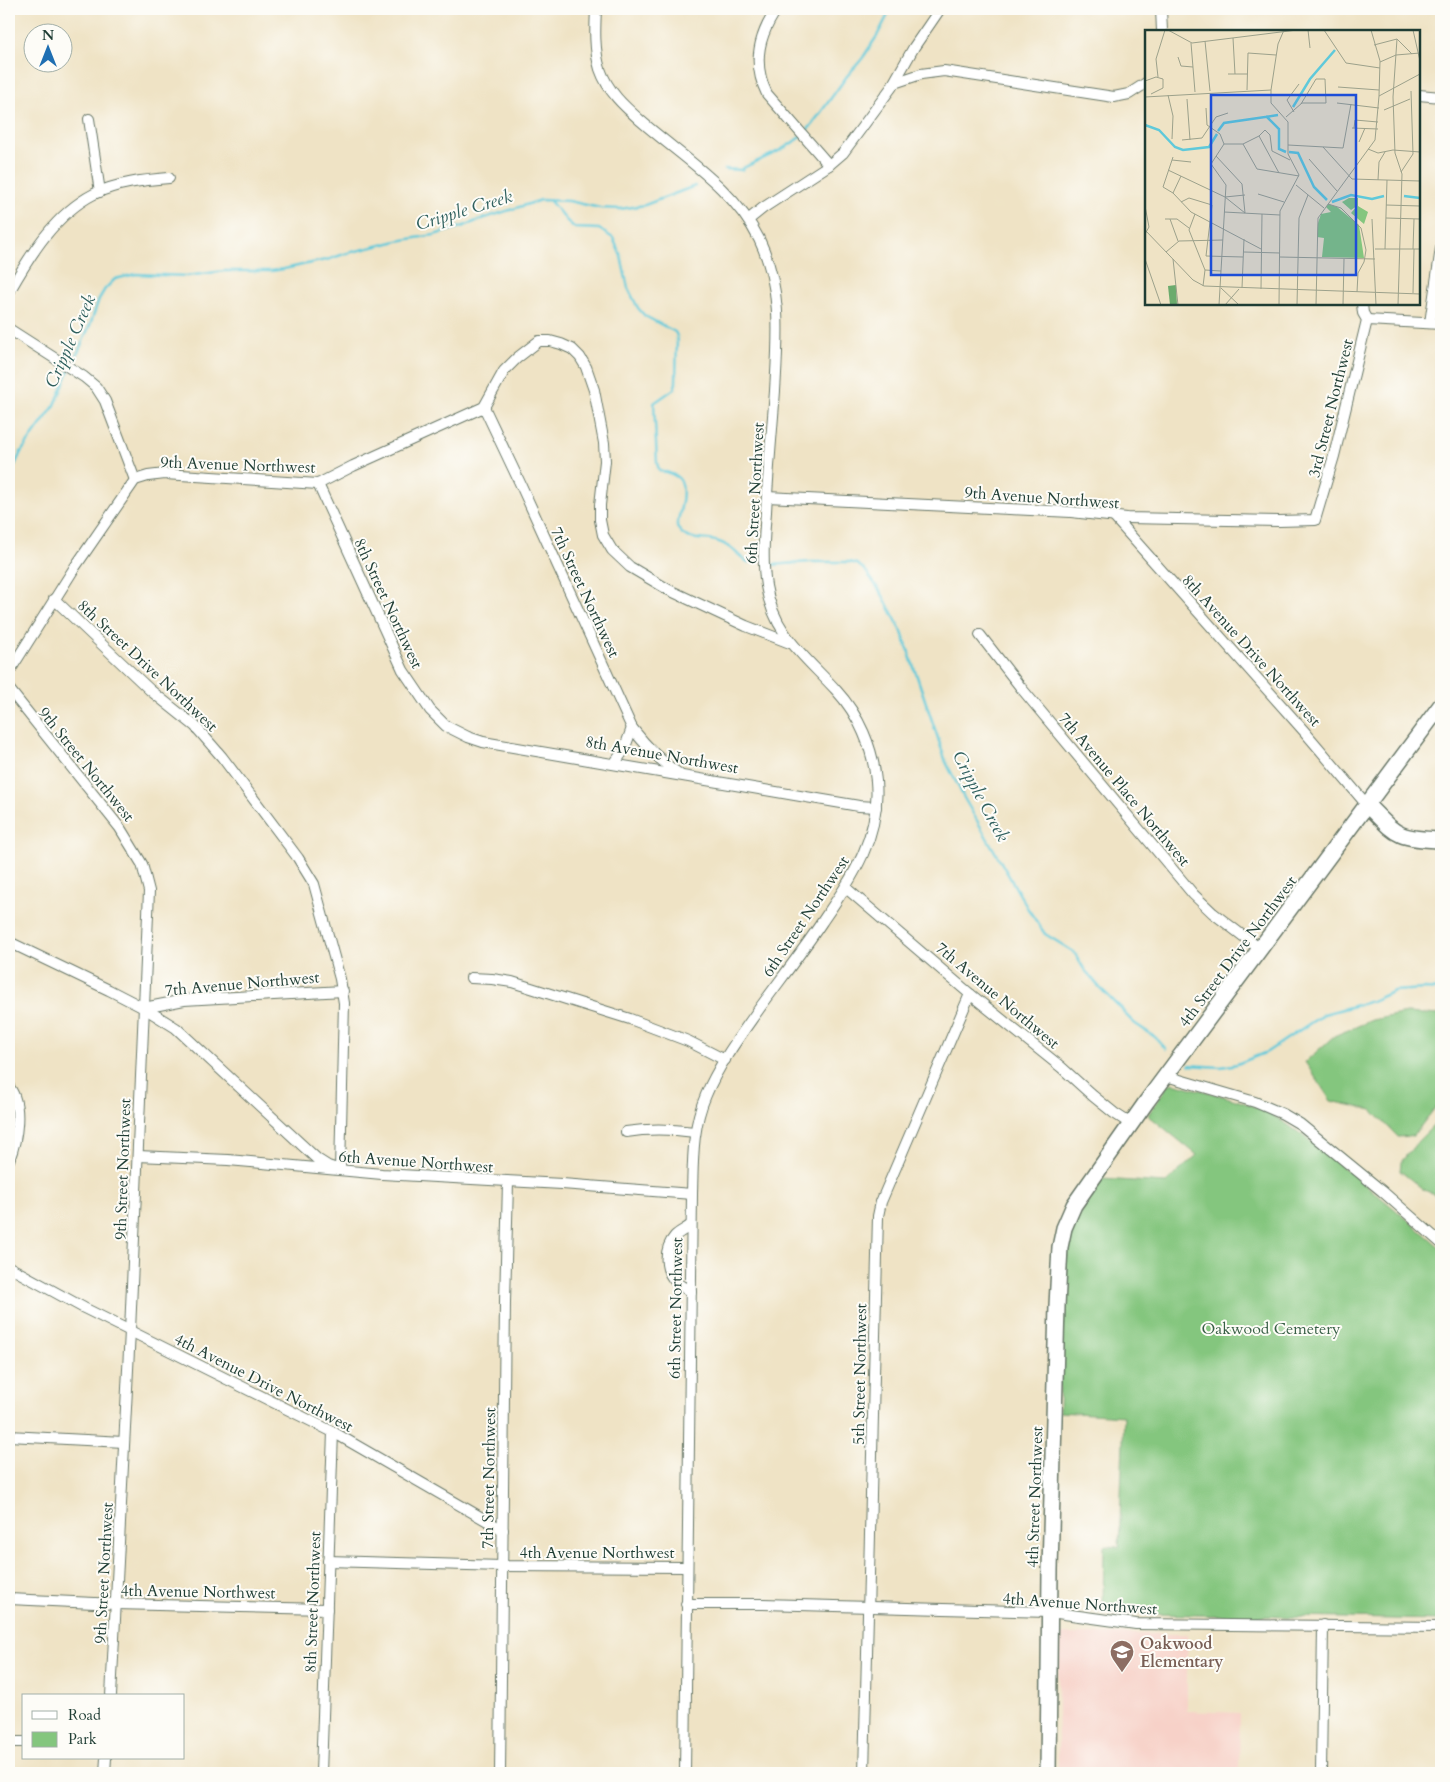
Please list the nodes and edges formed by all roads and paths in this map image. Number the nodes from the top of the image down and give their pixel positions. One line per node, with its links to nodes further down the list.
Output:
1 (596, 9): 14 (street, 6th Street Northwest)
2 (777, 9): 11 (street)
3 (940, 9): 6 (street)
4 (1161, 9): 5 (street)
5 (1162, 30)
6 (894, 83): 7 (street); 11 (street)
7 (1145, 85)
8 (1420, 94): 9 (street)
9 (1441, 97)
10 (89, 119): 13 (street)
11 (829, 165): 14 (street)
12 (169, 178): 13 (street)
13 (100, 192): 16 (street)
14 (748, 220): 25 (street, 6th Street Northwest)
15 (1441, 248): 19 (street)
16 (9, 292)
17 (1362, 305): 18 (street, 3rd Street Northwest)
18 (1367, 320): 19 (street); 27 (street, 3rd Street Northwest)
19 (1430, 323): 20 (street)
20 (1441, 324)
21 (9, 329): 23 (street)
22 (484, 407): 24 (street, 9th Avenue Northwest); 30 (street); 35 (street, 7th Street Northwest)
23 (135, 480): 24 (street, 9th Avenue Northwest); 28 (street)
24 (318, 484): 34 (street, 8th Street Northwest)
25 (767, 497): 26 (street, 9th Avenue Northwest); 30 (street, 6th Street Northwest)
26 (1114, 517): 27 (street, 9th Avenue Northwest); 38 (street, 8th Avenue Drive Northwest)
27 (1316, 520)
28 (54, 599): 31 (street); 45 (street, 8th Street Drive Northwest)
29 (980, 635): 43 (street, 7th Avenue Place Northwest)
30 (790, 643): 39 (street, 6th Street Northwest)
31 (9, 672)
32 (9, 689): 47 (street, 9th Street Northwest)
33 (1441, 705): 38 (main road, 4th Street Drive Northwest)
34 (446, 726): 36 (street, 8th Avenue Northwest)
35 (632, 728): 36 (street); 37 (street, 7th Street Northwest)
36 (614, 764): 37 (street, 8th Avenue Northwest)
37 (680, 774): 39 (street, 8th Avenue Northwest)
38 (1366, 805): 40 (main road); 43 (main road, 4th Street Drive Northwest)
39 (876, 807): 41 (street, 6th Street Northwest)
40 (1441, 840)
41 (846, 888): 46 (street, 7th Avenue Northwest); 48 (street, 6th Street Northwest)
42 (9, 942): 47 (street)
43 (1260, 949): 49 (main road, 4th Street Drive Northwest)
44 (471, 978): 48 (street)
45 (343, 990): 47 (street, 7th Avenue Northwest); 56 (street, 8th Street Drive Northwest)
46 (970, 994): 51 (street, 7th Avenue Northwest); 75 (street, 5th Street Northwest)
47 (144, 1008): 54 (street, 9th Street Northwest); 56 (street)
48 (725, 1060): 53 (street, 6th Street Northwest)
49 (1166, 1076): 51 (main road, 4th Street Drive Northwest); 61 (street)
50 (9, 1087): 55 (street)
51 (1131, 1124): 59 (main road, 4th Street Drive Northwest)
52 (626, 1132): 53 (street)
53 (695, 1132): 58 (street, 6th Street Northwest)
54 (138, 1156): 56 (street, 6th Avenue Northwest); 64 (street, 9th Street Northwest)
55 (9, 1160)
56 (340, 1170): 57 (street, 6th Avenue Northwest)
57 (508, 1182): 58 (street, 6th Avenue Northwest); 68 (street, 7th Street Northwest)
58 (692, 1194): 60 (street, 6th Street Northwest)
59 (1066, 1222): 77 (main road, 4th Street Northwest)
60 (691, 1225): 63 (street, 6th Street Northwest); 63 (street)
61 (1441, 1243)
62 (9, 1268): 64 (street, 4th Avenue Drive Northwest)
63 (690, 1292): 71 (street, 6th Street Northwest)
64 (130, 1331): 65 (street, 4th Avenue Drive Northwest); 67 (street, 9th Street Northwest)
65 (333, 1432): 68 (street, 4th Avenue Drive Northwest); 69 (street, 8th Street Northwest)
66 (9, 1436): 67 (street)
67 (124, 1442): 73 (street, 9th Street Northwest)
68 (502, 1530): 70 (street, 7th Street Northwest)
69 (328, 1561): 70 (street, 4th Avenue Northwest); 76 (street, 8th Street Northwest)
70 (502, 1566): 71 (street, 4th Avenue Northwest); 86 (street, 7th Street Northwest)
71 (687, 1567): 74 (street, 6th Street Northwest)
72 (9, 1600): 73 (street, 4th Avenue Northwest)
73 (116, 1604): 76 (street, 4th Avenue Northwest); 80 (street, 9th Street Northwest)
74 (686, 1604): 75 (street, 4th Avenue Northwest); 87 (street, 6th Street Northwest)
75 (868, 1608): 77 (street, 4th Avenue Northwest); 88 (street, 5th Street Northwest)
76 (326, 1609): 85 (street, 8th Street Northwest)
77 (1050, 1612): 78 (street, 4th Avenue Northwest); 89 (main road, 4th Street Northwest)
78 (1323, 1625): 79 (street, 4th Avenue Northwest); 90 (street)
79 (1441, 1627)
80 (111, 1694)
81 (9, 1742): 82 (street)
82 (22, 1742)
83 (106, 1760): 84 (street)
84 (105, 1773)
85 (321, 1773)
86 (500, 1773)
87 (685, 1773)
88 (864, 1773)
89 (1048, 1773)
90 (1321, 1773)

